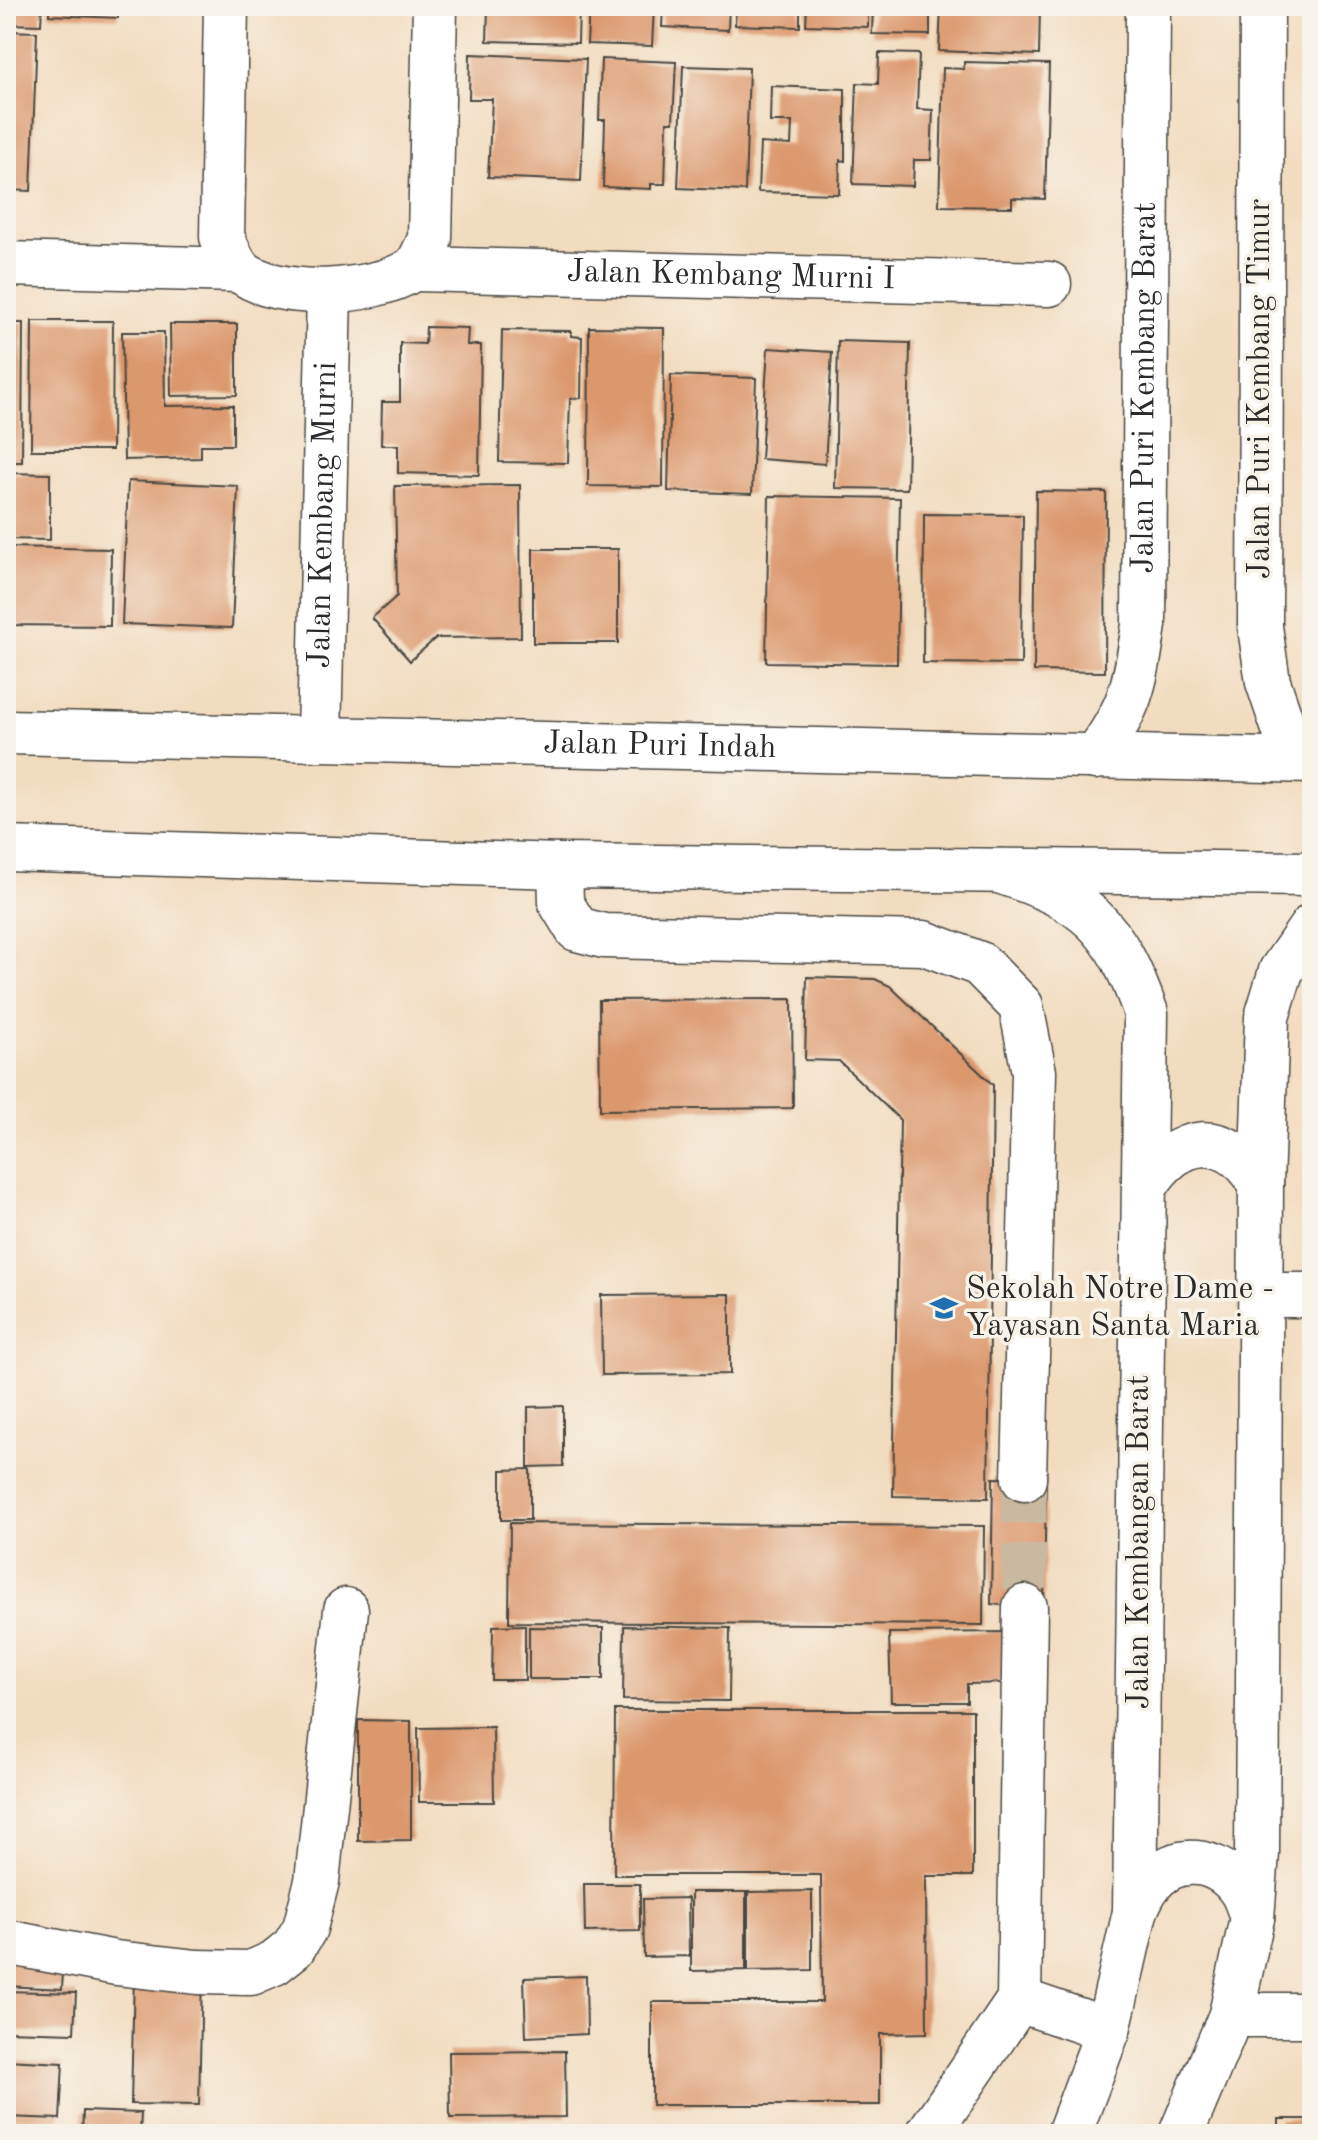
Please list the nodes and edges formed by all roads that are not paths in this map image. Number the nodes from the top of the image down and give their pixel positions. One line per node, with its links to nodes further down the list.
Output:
1 (226, 6): 7 (main road)
2 (435, 6): 6 (main road)
3 (1148, 6): 12 (main road, Jalan Puri Kembang Barat)
4 (1262, 6): 13 (main road, Jalan Puri Kembang Timur)
5 (6, 264): 7 (main road)
6 (415, 269): 8 (main road, Jalan Kembang Murni I); 9 (main road)
7 (239, 270): 9 (main road)
8 (1049, 284)
9 (329, 291): 11 (main road, Jalan Kembang Murni)
10 (6, 732): 11 (main road, Jalan Puri Indah)
11 (319, 739): 12 (main road, Jalan Puri Indah)
12 (1095, 757): 13 (main road, Jalan Puri Indah)
13 (1312, 759)
14 (6, 849): 15 (main road)
15 (560, 866): 16 (main road); 23 (main road)
16 (999, 871): 17 (main road); 20 (main road, Jalan Kembangan Barat)
17 (1312, 874)
18 (1312, 926): 19 (main road)
19 (1261, 1184): 20 (main road); 21 (main road)
20 (1145, 1187): 26 (main road, Jalan Kembangan Barat)
21 (1261, 1295): 22 (main road); 27 (main road)
22 (1312, 1295)
23 (1024, 1479)
24 (1025, 1607): 29 (main road)
25 (346, 1610): 28 (main road)
26 (1135, 1912): 27 (main road); 32 (main road, Jalan Kembangan Barat)
27 (1252, 1918): 30 (main road)
28 (6, 1942)
29 (1019, 2000): 32 (main road); 33 (main road)
30 (1231, 2015): 31 (main road); 35 (main road)
31 (1309, 2015)
32 (1108, 2030): 34 (main road, Jalan Kembangan Barat)
33 (928, 2134)
34 (1069, 2134)
35 (1181, 2134)

